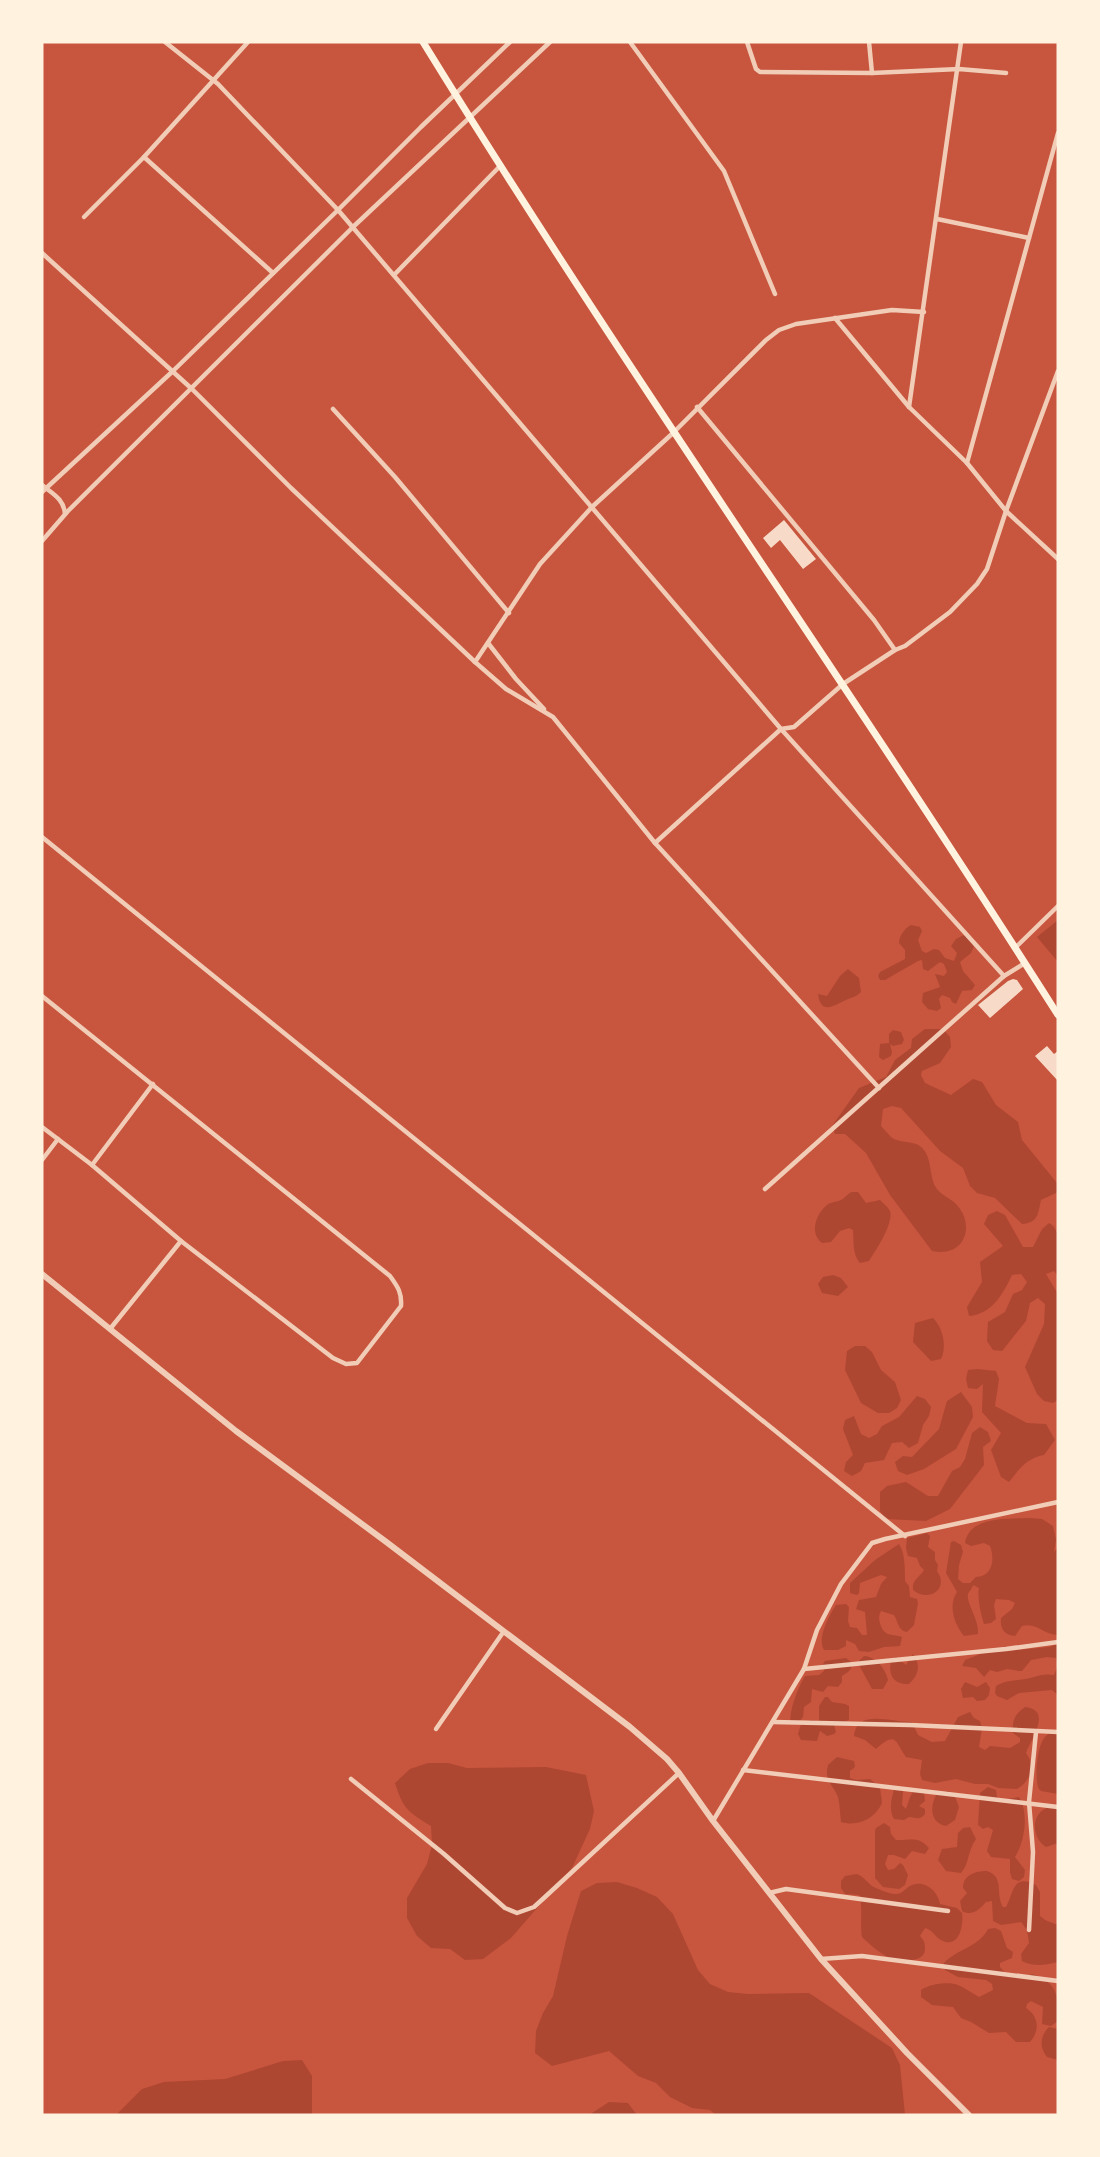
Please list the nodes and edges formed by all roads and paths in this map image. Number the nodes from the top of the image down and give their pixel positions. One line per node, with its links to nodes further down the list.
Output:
1 (165, 42): 13 (street)
2 (248, 42): 13 (street)
3 (423, 42): 14 (main road)
4 (510, 42): 14 (street)
5 (550, 42): 15 (street)
6 (630, 42): 27 (street)
7 (747, 42): 11 (street)
8 (868, 42): 11 (street)
9 (961, 42): 10 (street)
10 (959, 69): 11 (street); 12 (street); 21 (street)
11 (872, 73)
12 (1006, 73)
13 (213, 80): 17 (street); 19 (street)
14 (455, 94): 15 (main road); 19 (street)
15 (470, 116): 18 (main road); 22 (street)
16 (1058, 133): 23 (street)
17 (144, 157): 20 (street); 25 (street)
18 (501, 165): 26 (street); 36 (main road)
19 (338, 210): 22 (street); 25 (street)
20 (84, 217)
21 (937, 219): 23 (street); 28 (street)
22 (353, 228): 26 (street); 32 (street)
23 (1029, 238): 37 (street)
24 (42, 253): 30 (street)
25 (273, 273): 30 (street)
26 (394, 275): 39 (street)
27 (775, 294)
28 (924, 312): 29 (street); 34 (street)
29 (835, 318): 33 (street); 34 (street)
30 (173, 371): 32 (street); 38 (street)
31 (1058, 371): 40 (street)
32 (192, 389): 41 (street); 47 (street)
33 (697, 407): 36 (street); 46 (street)
34 (909, 407): 37 (street)
35 (333, 409): 44 (street)
36 (674, 433): 39 (street); 48 (main road)
37 (968, 463): 40 (street)
38 (43, 488): 41 (street)
39 (592, 507): 44 (street); 50 (street)
40 (1006, 511): 43 (street); 46 (street)
41 (65, 514): 42 (street)
42 (42, 541)
43 (1058, 559)
44 (509, 613): 45 (street)
45 (488, 643): 47 (street); 49 (street)
46 (895, 650): 48 (street)
47 (475, 662): 49 (street)
48 (843, 684): 50 (street); 54 (main road)
49 (550, 715): 52 (street)
50 (781, 729): 52 (street); 56 (street)
51 (42, 837): 70 (street)
52 (655, 843): 60 (street)
53 (1058, 906): 54 (street)
54 (1015, 948): 55 (main road)
55 (1025, 963): 56 (street); 58 (main road)
56 (1004, 976): 60 (street)
57 (42, 996): 59 (street)
58 (1058, 1015)
59 (153, 1084): 64 (street); 66 (street)
60 (879, 1088): 65 (street)
61 (42, 1127): 62 (street)
62 (58, 1139): 63 (street); 64 (street)
63 (42, 1160)
64 (92, 1165): 66 (street)
65 (765, 1189)
66 (181, 1241): 68 (street)
67 (42, 1274): 68 (street)
68 (110, 1329): 71 (street)
69 (1058, 1502): 70 (street)
70 (904, 1536): 73 (street)
71 (504, 1631): 75 (street); 79 (street)
72 (1058, 1642): 73 (street)
73 (804, 1669): 74 (street)
74 (773, 1722): 76 (street); 78 (street)
75 (436, 1729)
76 (1036, 1731): 77 (street); 81 (street)
77 (1058, 1732)
78 (743, 1770): 81 (street); 83 (street)
79 (679, 1773): 80 (street); 83 (street)
80 (351, 1779)
81 (1029, 1802): 82 (street); 86 (street)
82 (1058, 1807)
83 (713, 1821): 84 (street)
84 (769, 1893): 85 (street); 87 (street)
85 (948, 1911)
86 (1029, 1930)
87 (820, 1959): 88 (street); 89 (street)
88 (1058, 1981)
89 (969, 2115)

